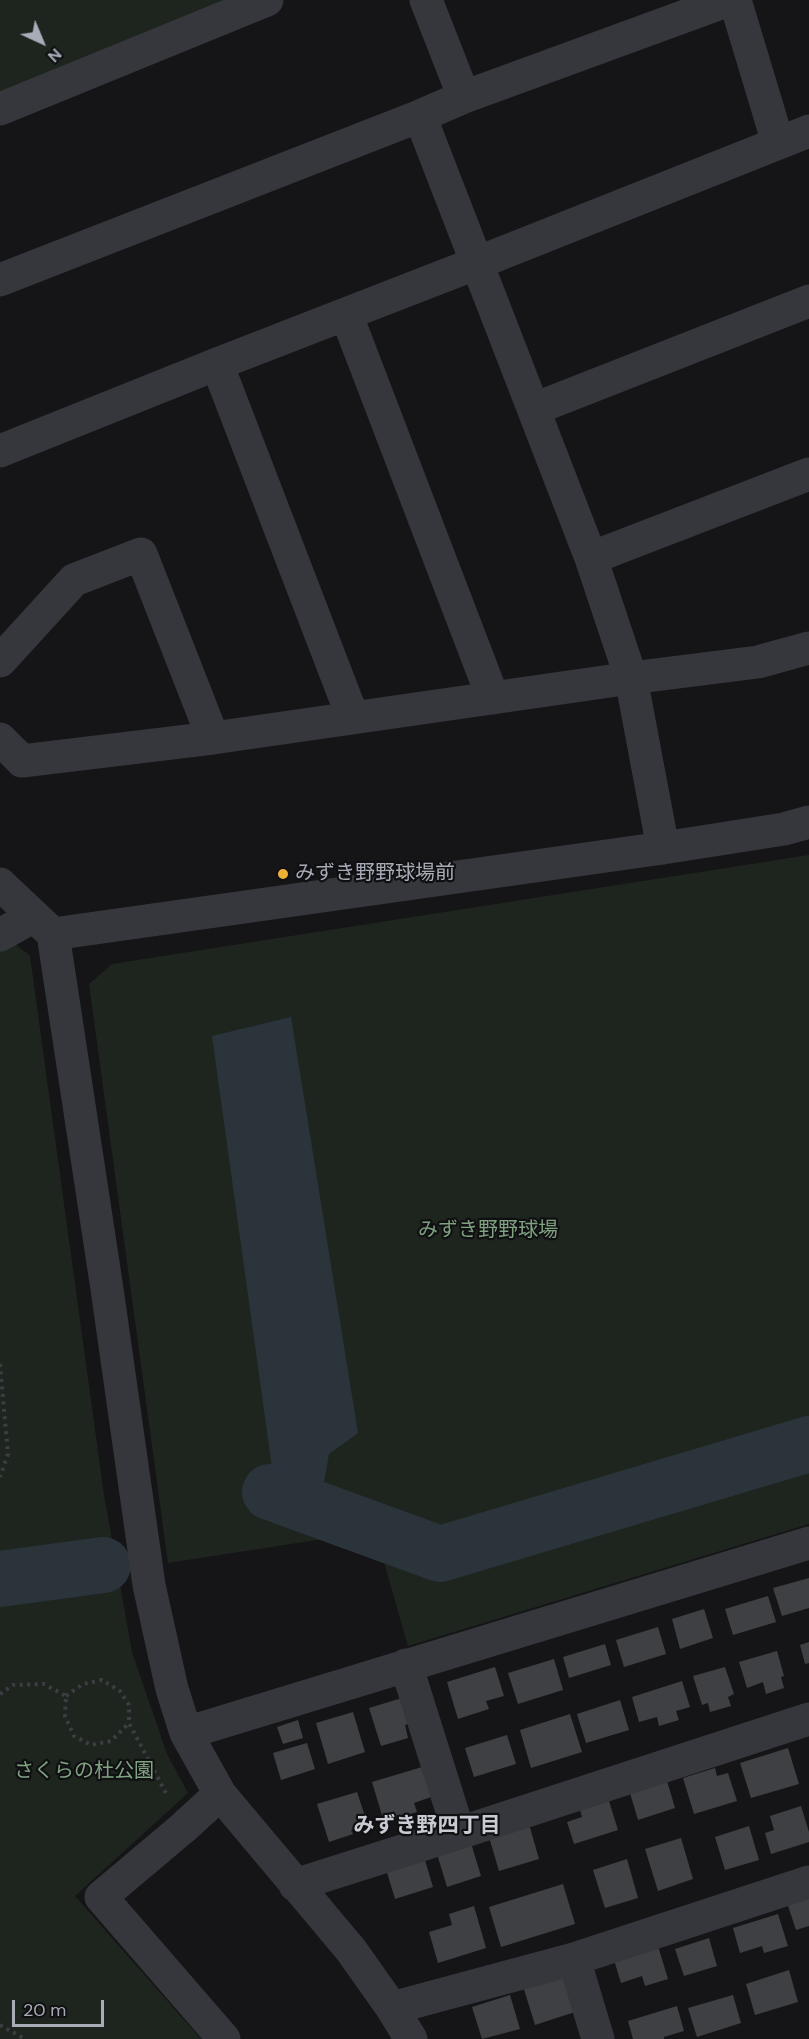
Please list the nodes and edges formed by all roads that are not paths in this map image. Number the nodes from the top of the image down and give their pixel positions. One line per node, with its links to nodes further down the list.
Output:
1 (267, 0): 6 (street)
2 (426, 0): 5 (street)
3 (729, 0): 5 (street)
4 (735, 0): 9 (street)
5 (464, 97): 7 (street)
6 (0, 110)
7 (420, 116): 10 (street); 11 (street)
8 (809, 131): 9 (street)
9 (778, 142): 10 (street)
10 (477, 263): 13 (street); 15 (street)
11 (0, 280)
12 (809, 301): 15 (street)
13 (346, 314): 14 (street); 22 (street)
14 (217, 364): 16 (street); 23 (street)
15 (534, 409): 18 (street)
16 (0, 452)
17 (809, 474): 18 (street)
18 (591, 558): 21 (street)
19 (809, 648): 21 (street)
20 (0, 660): 24 (street)
21 (631, 678): 22 (street); 27 (street)
22 (493, 698): 23 (street)
23 (353, 718): 24 (street)
24 (213, 738): 25 (street)
25 (0, 739)
26 (809, 822): 27 (street)
27 (663, 848): 29 (street)
28 (0, 884): 29 (street)
29 (44, 925): 30 (street); 34 (street)
30 (0, 935)
31 (809, 1543): 32 (street)
32 (406, 1665): 34 (street); 36 (street)
33 (809, 1719): 36 (street)
34 (186, 1733): 35 (street)
35 (220, 1794): 38 (street); 41 (street)
36 (459, 1833): 38 (street)
37 (809, 1882): 39 (street)
38 (295, 1885): 40 (street)
39 (574, 1959): 40 (street); 43 (street)
40 (392, 2008): 42 (street)
41 (224, 2039)
42 (411, 2039)
43 (598, 2039)

